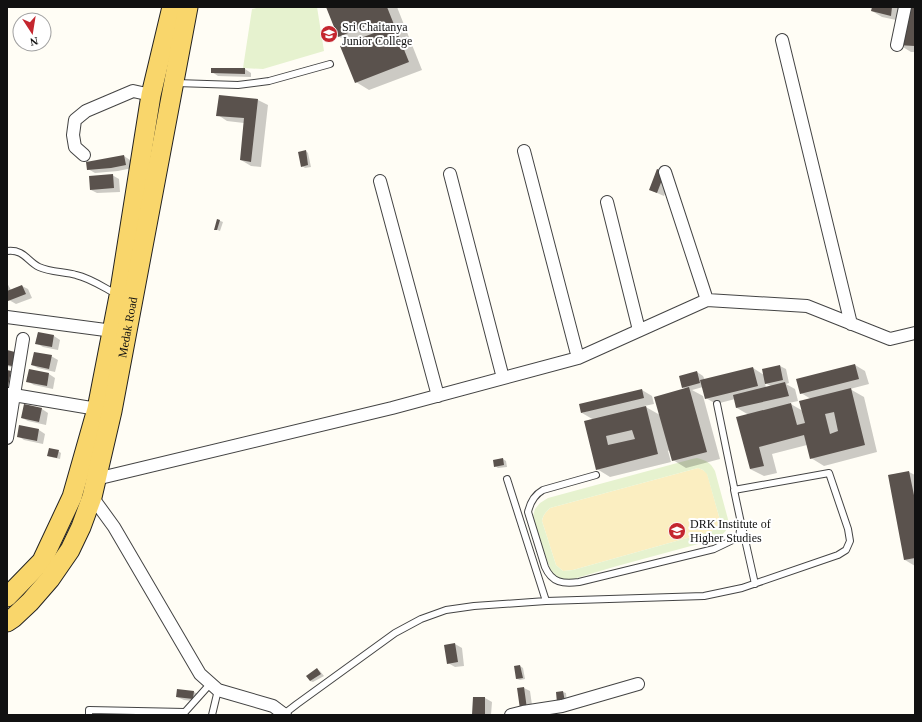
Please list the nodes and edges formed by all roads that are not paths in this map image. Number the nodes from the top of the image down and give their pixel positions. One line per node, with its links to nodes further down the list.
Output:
1 (172, 7): 8 (main road, Medak Road)
2 (188, 7): 7 (main road, Medak Road)
3 (905, 7): 5 (street)
4 (782, 40): 19 (street)
5 (897, 45)
6 (330, 64): 7 (lane)
7 (174, 83): 32 (main road, Medak Road)
8 (151, 95): 10 (street); 16 (main road, Medak Road)
9 (524, 151): 24 (street)
10 (84, 155)
11 (665, 172): 17 (street)
12 (450, 174): 25 (street)
13 (380, 181): 27 (street)
14 (607, 202): 20 (street)
15 (7, 251): 16 (lane)
16 (119, 296): 21 (main road, Medak Road)
17 (708, 300): 19 (street); 20 (street)
18 (7, 317): 21 (street)
19 (851, 324): 22 (street)
20 (639, 330): 24 (street)
21 (112, 331): 29 (main road, Medak Road)
22 (915, 333)
23 (23, 339): 26 (street)
24 (578, 358): 25 (street)
25 (504, 378): 27 (street)
26 (11, 394): 29 (street); 30 (street)
27 (438, 396): 32 (street)
28 (717, 404): 35 (lane)
29 (97, 409): 34 (main road, Medak Road)
30 (7, 438)
31 (596, 475): 37 (lane)
32 (96, 479): 36 (main road, Medak Road)
33 (507, 479): 40 (lane)
34 (77, 480): 36 (street); 39 (main road, Medak Road)
35 (735, 492): 37 (lane); 38 (lane)
36 (92, 497): 41 (main road, Medak Road); 43 (street)
37 (741, 523): 38 (lane)
38 (755, 584): 40 (lane)
39 (7, 597)
40 (546, 601): 47 (lane)
41 (7, 622)
42 (638, 684): 48 (street)
43 (215, 686): 44 (lane); 46 (lane); 47 (street)
44 (184, 714): 45 (lane)
45 (89, 715)
46 (212, 715)
47 (284, 715)
48 (511, 715)

